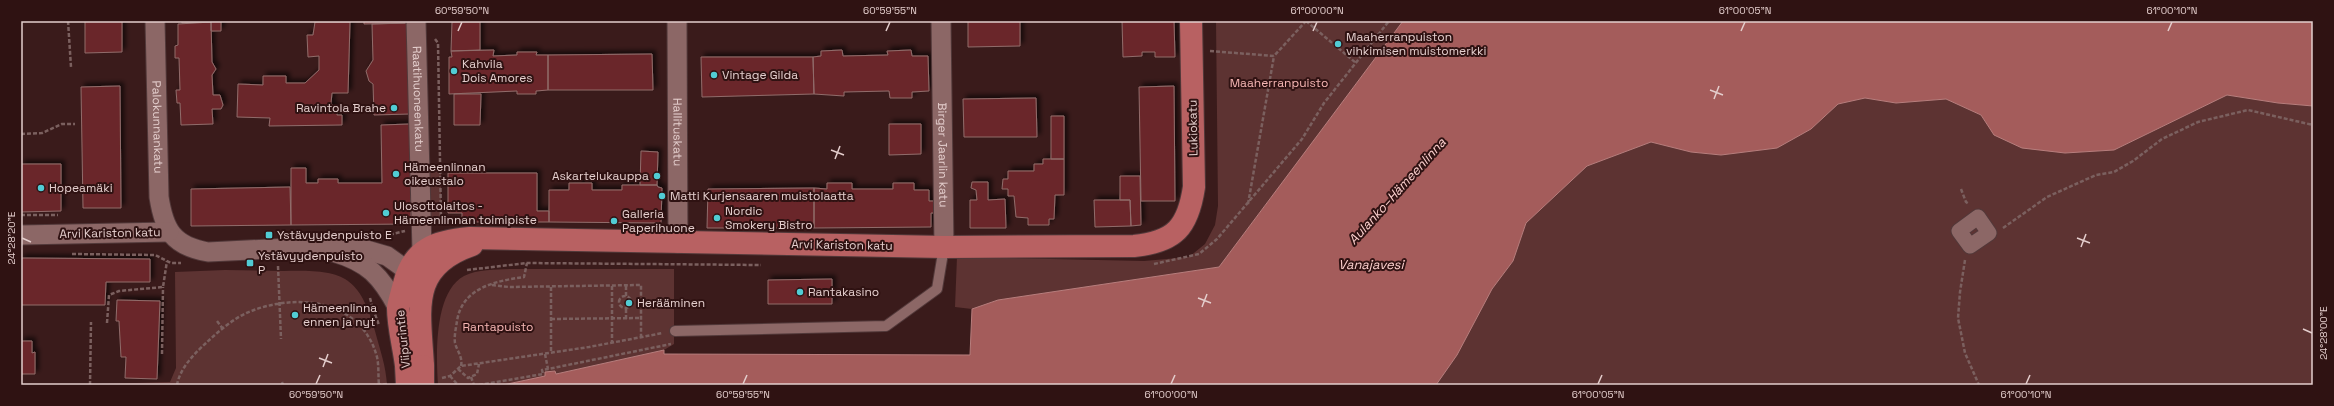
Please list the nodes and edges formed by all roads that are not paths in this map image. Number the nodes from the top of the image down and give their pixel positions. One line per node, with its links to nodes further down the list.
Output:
1 (155, 21): 7 (street, Palokunnankatu)
2 (416, 21): 13 (street, Raatihuoneenkatu)
3 (677, 21): 9 (street, Hallituskatu)
4 (941, 21): 10 (street, Birger Jaarlin katu)
5 (1191, 21): 6 (main road, Lukiokatu)
6 (1177, 231): 10 (main road, Arvi Kariston katu)
7 (169, 232): 8 (street, Arvi Kariston katu); 11 (street, Arvi Kariston katu)
8 (21, 235)
9 (678, 243): 10 (main road, Arvi Kariston katu); 13 (main road, Arvi Kariston katu)
10 (944, 246): 18 (lane, Birger Jaarlin katu)
11 (312, 248): 12 (street, Arvi Kariston katu); 14 (street, Arvi Kariston katu)
12 (388, 256): 13 (street, Arvi Kariston katu); 15 (street, Arvi Kariston katu)
13 (431, 256): 15 (main road, Viipurintie); 16 (main road, Arvi Kariston katu)
14 (373, 271): 15 (street); 17 (street, Arvi Kariston katu)
15 (408, 271): 16 (street, Arvi Kariston katu); 17 (main road, Viipurintie)
16 (422, 289): 19 (main road, Viipurintie)
17 (398, 308): 19 (main road, Viipurintie)
18 (675, 331)
19 (414, 377)

